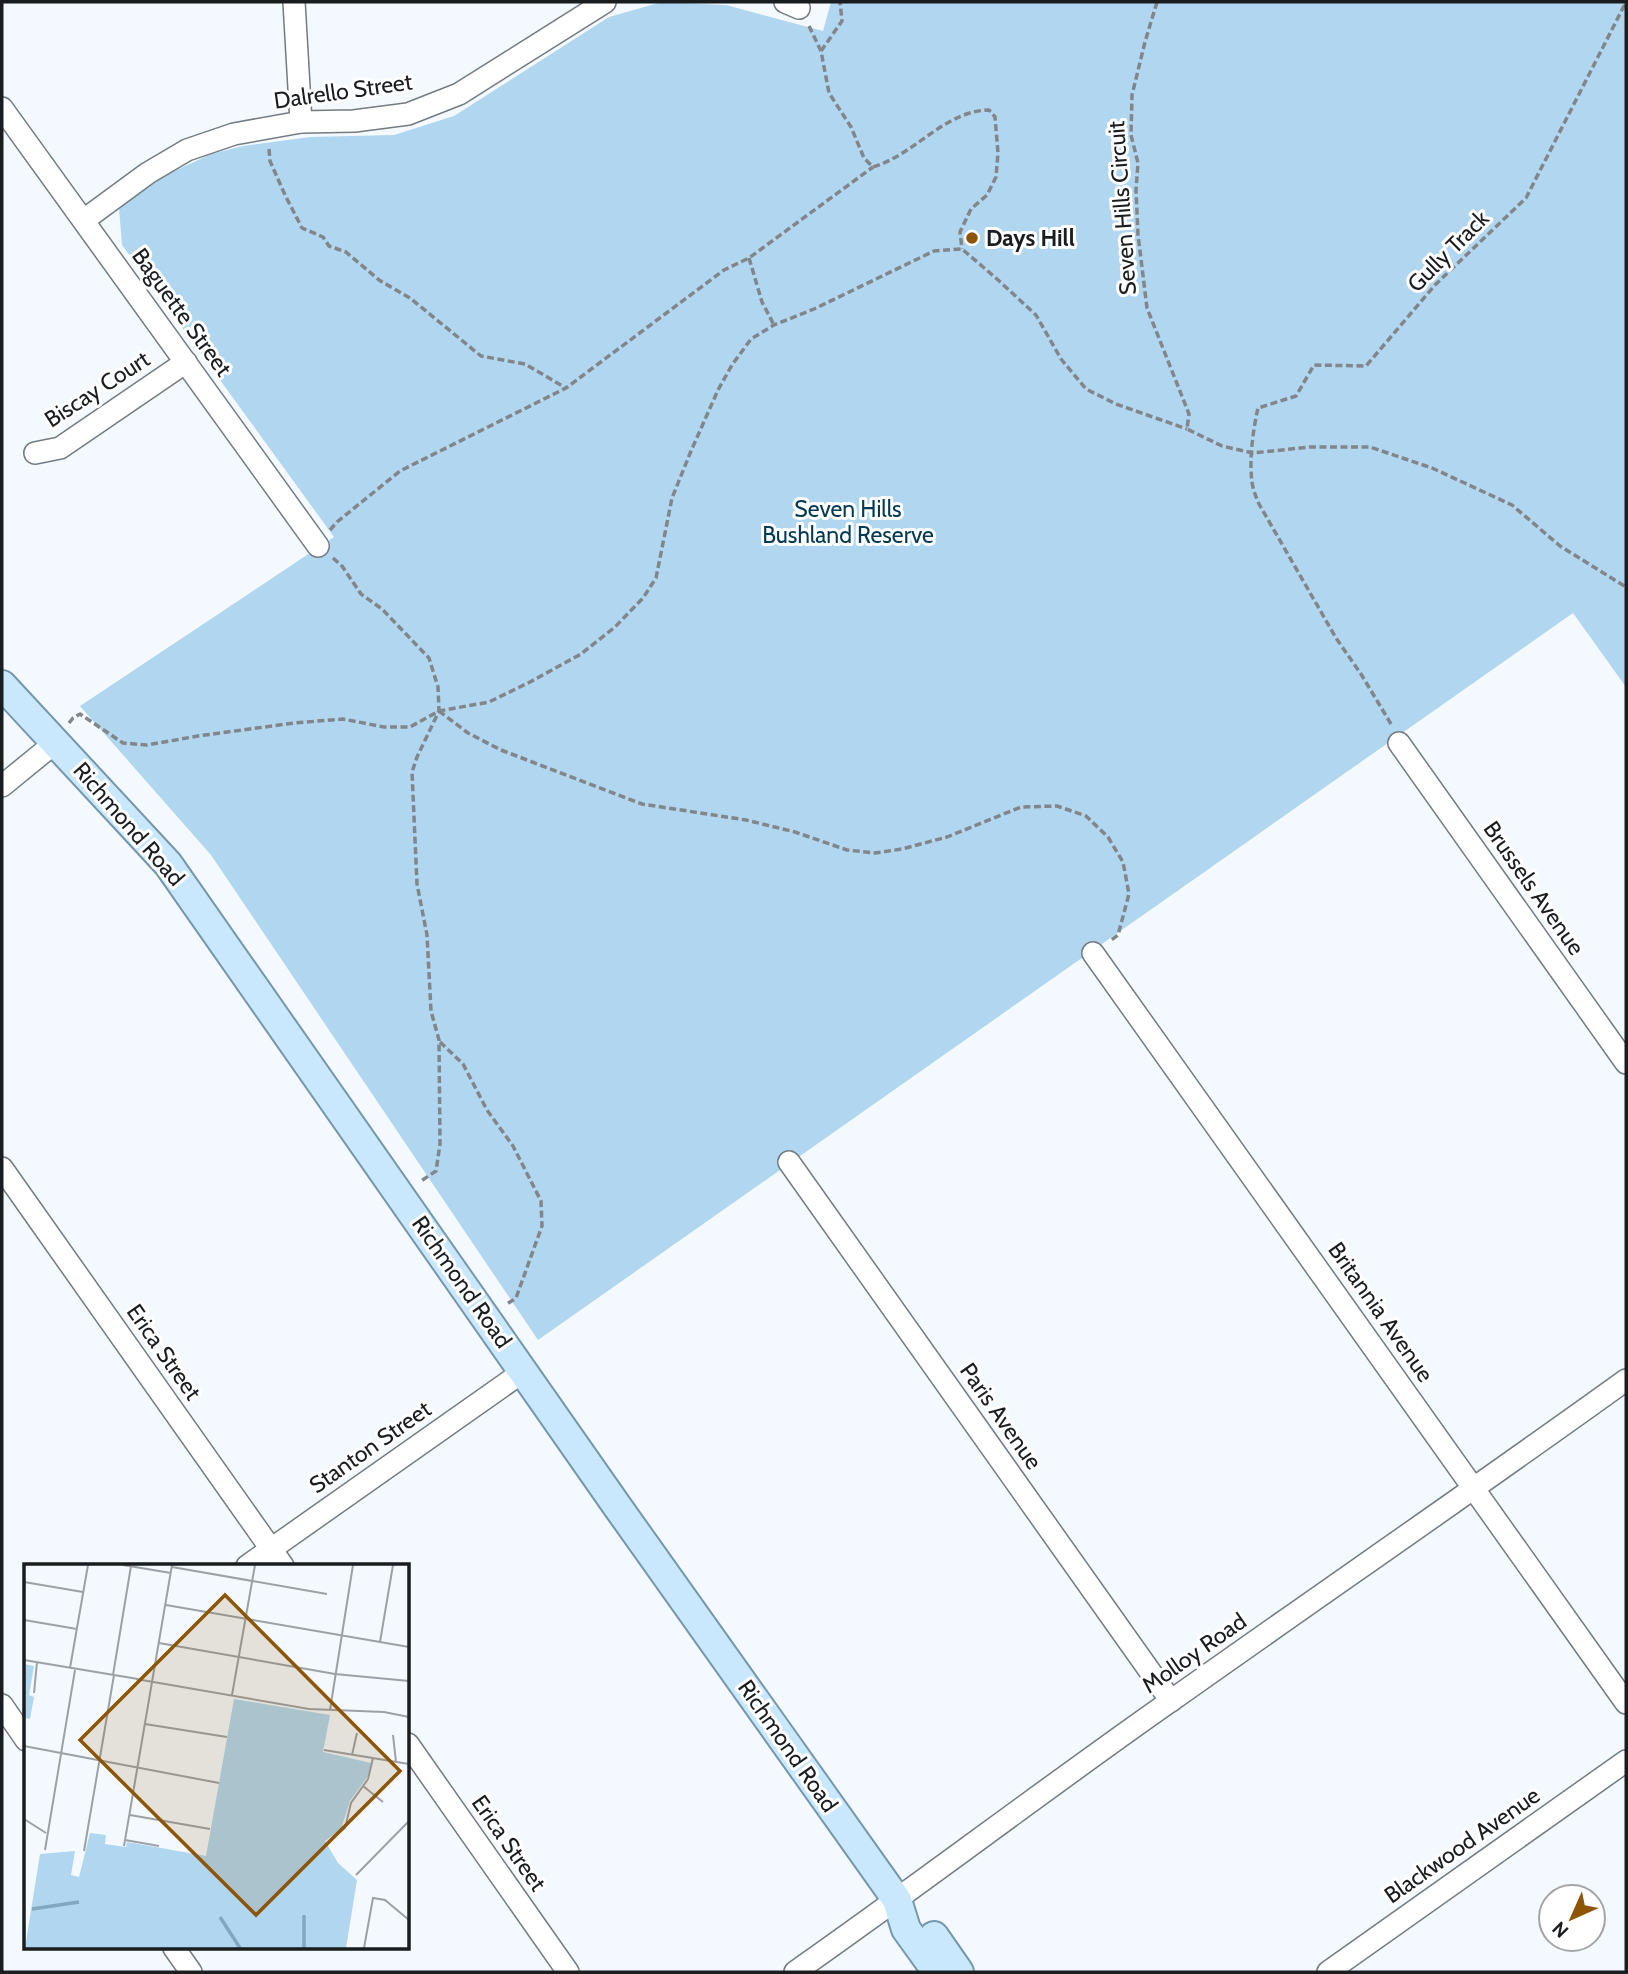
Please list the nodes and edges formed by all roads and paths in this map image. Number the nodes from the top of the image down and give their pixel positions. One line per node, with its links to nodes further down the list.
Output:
1 (294, 2): 9 (street)
2 (605, 2): 9 (street, Dalrello Street)
3 (840, 2): 7 (path)
4 (1157, 2): 18 (path, Seven Hills Circuit)
5 (1626, 2): 20 (path, Gully Track)
6 (792, 5): 7 (path)
7 (821, 51): 11 (path)
8 (2, 108): 12 (street, Baguette Street)
9 (301, 122): 10 (street, Dalrello Street)
10 (267, 128): 12 (street, Dalrello Street); 17 (path)
11 (873, 167): 13 (path); 14 (path)
12 (84, 220): 16 (street, Baguette Street)
13 (962, 249): 15 (path); 18 (path)
14 (749, 258): 15 (path); 17 (path)
15 (774, 325): 24 (path)
16 (186, 362): 19 (street, Biscay Court); 21 (street, Baguette Street)
17 (566, 388): 21 (path)
18 (1187, 429): 20 (path)
19 (35, 453)
20 (1253, 453): 22 (path); 26 (path)
21 (318, 546): 24 (path)
22 (1626, 587)
23 (2, 685): 25 (main road, Richmond Road)
24 (439, 711): 25 (path); 28 (path); 29 (path)
25 (56, 742): 27 (street); 35 (main road, Richmond Road)
26 (1399, 743): 30 (street, Brussels Avenue)
27 (2, 786)
28 (1093, 953): 37 (street, Britannia Avenue)
29 (439, 1040): 33 (path); 34 (path)
30 (1626, 1063)
31 (789, 1162): 40 (street, Paris Avenue)
32 (2, 1168): 38 (street, Erica Street)
33 (421, 1181)
34 (507, 1304)
35 (524, 1371): 38 (street, Stanton Street); 46 (main road, Richmond Road)
36 (1626, 1380): 37 (street, Molloy Road)
37 (1475, 1489): 40 (street, Molloy Road); 41 (street, Britannia Avenue)
38 (277, 1558): 39 (street, Stanton Street)
39 (254, 1564)
40 (1171, 1701): 46 (street, Molloy Road)
41 (1626, 1703)
42 (2, 1705): 43 (street)
43 (18, 1732)
44 (410, 1747): 49 (street, Erica Street)
45 (1626, 1761): 53 (street, Blackwood Avenue)
46 (897, 1900): 50 (street, Molloy Road); 51 (main road, Richmond Road); 52 (main road, Richmond Road)
47 (175, 1950): 48 (street)
48 (191, 1972)
49 (568, 1972)
50 (795, 1972)
51 (937, 1972)
52 (959, 1972)
53 (1328, 1972)

